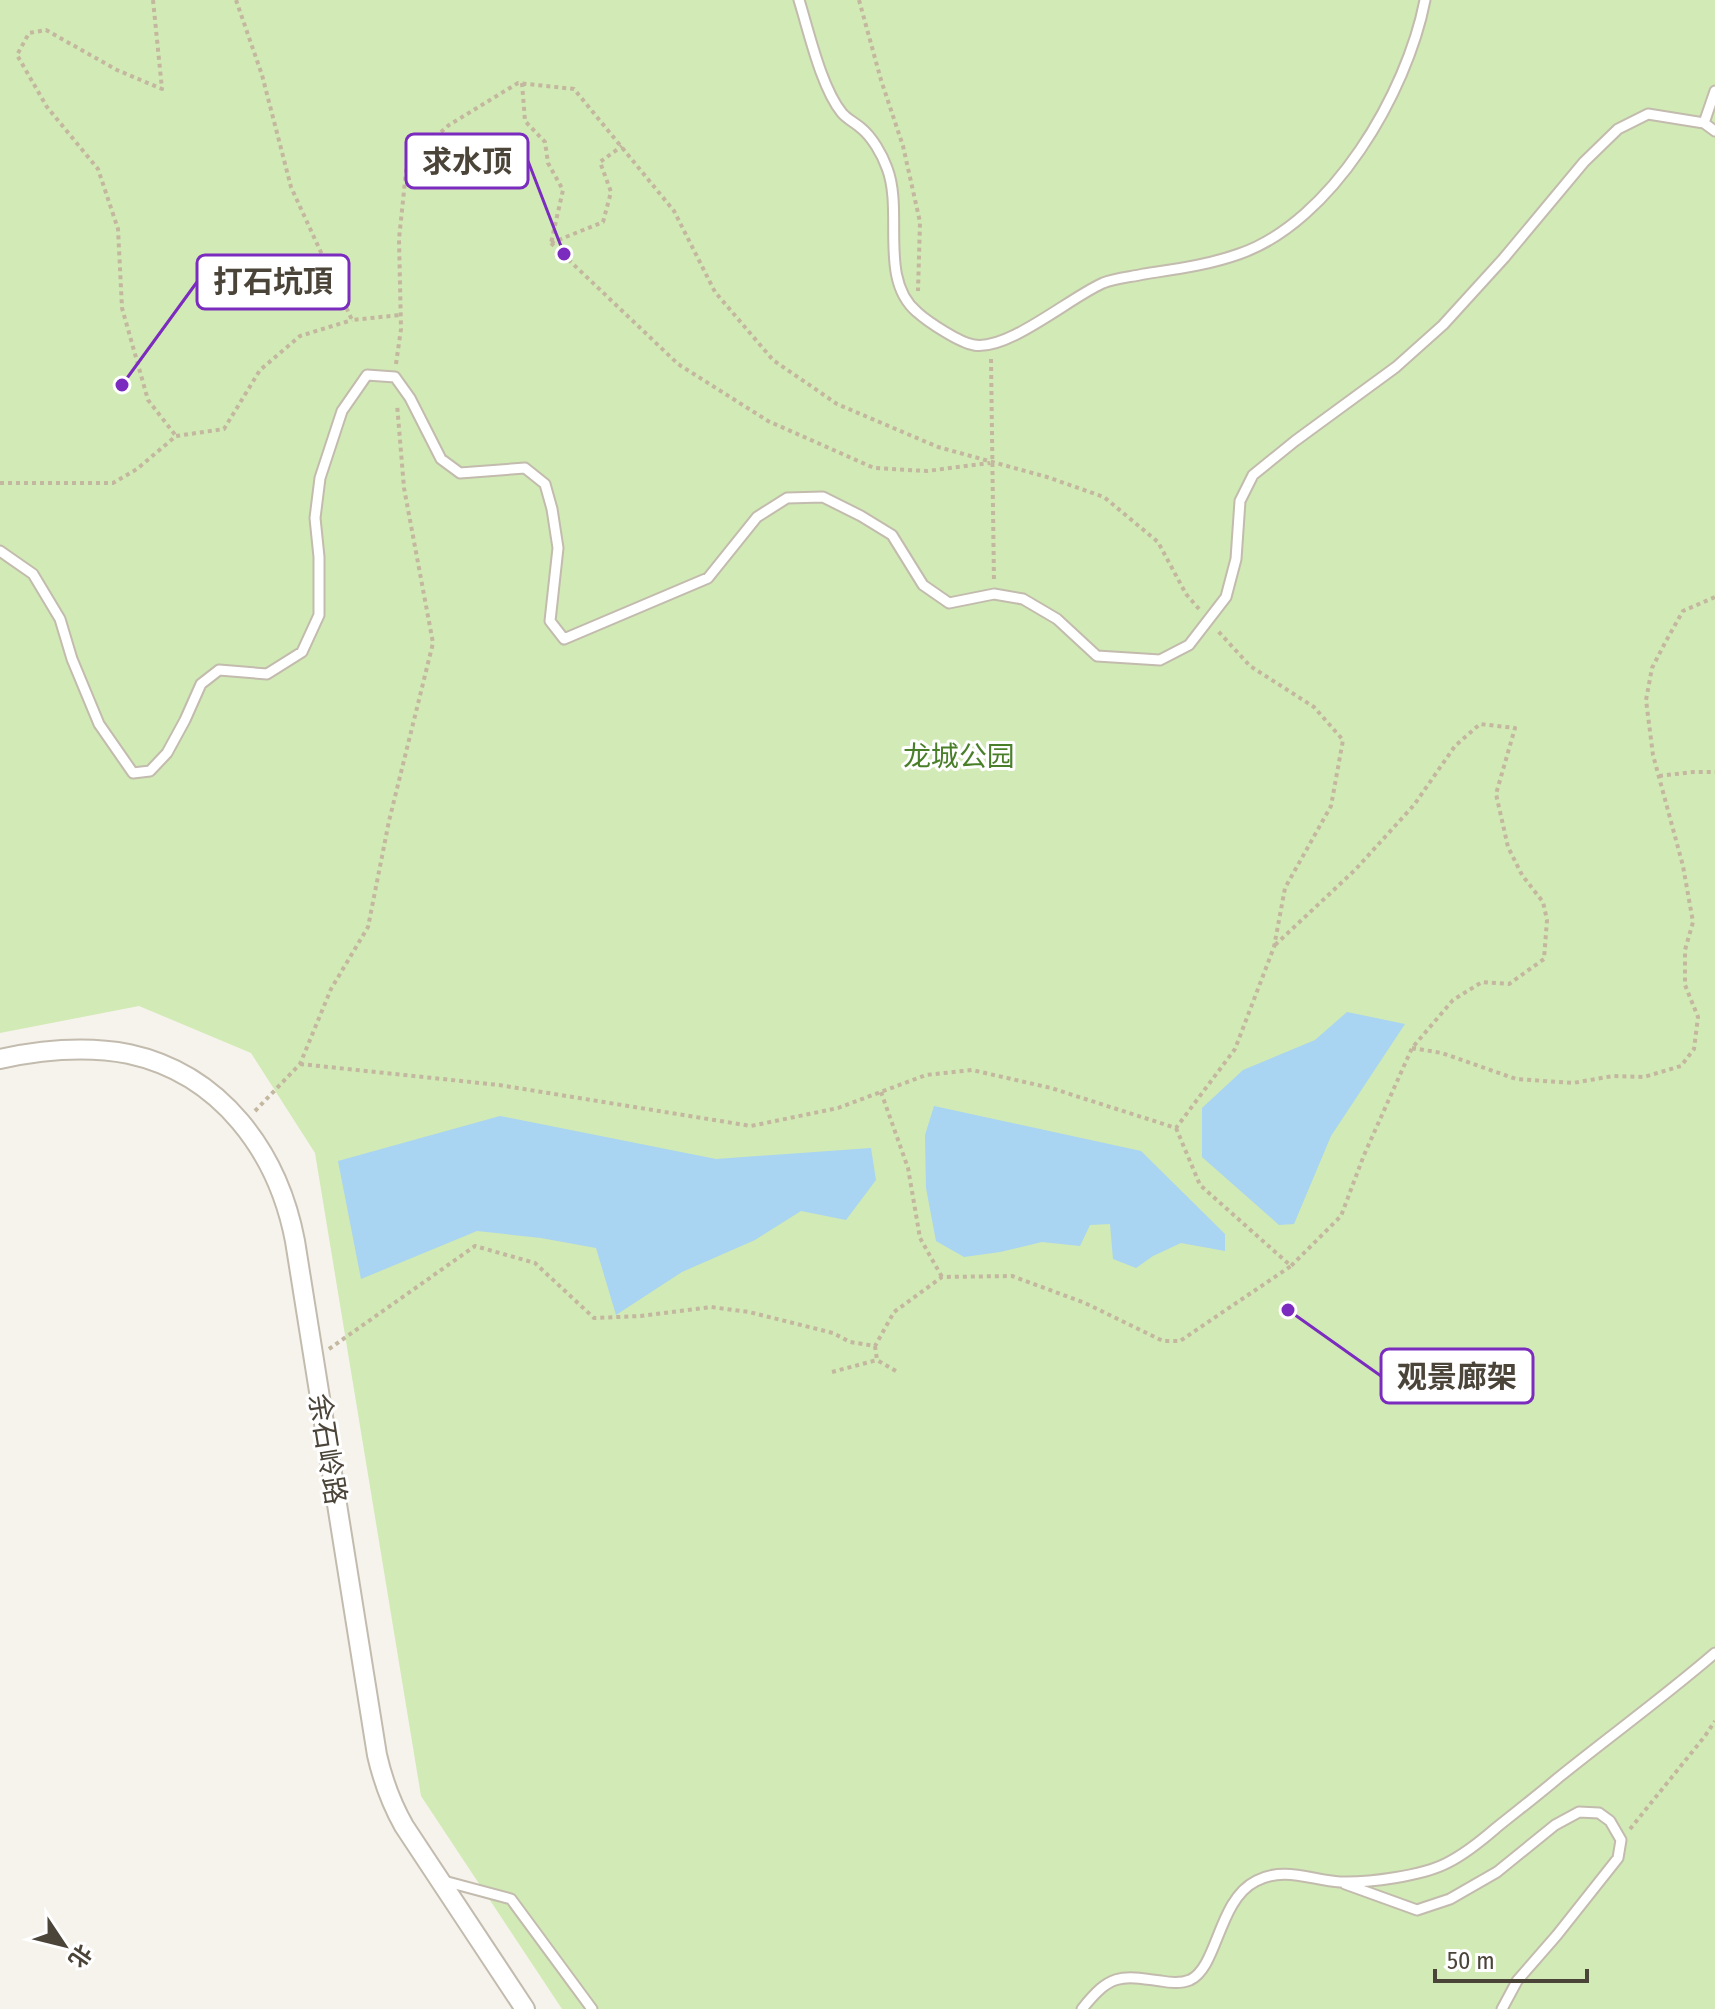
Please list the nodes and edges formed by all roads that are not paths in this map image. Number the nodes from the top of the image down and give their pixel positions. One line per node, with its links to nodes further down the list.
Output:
1 (799, 0): 2 (lane)
2 (1425, 0)
3 (1715, 91): 4 (lane)
4 (1704, 123): 5 (lane); 6 (lane)
5 (1715, 131)
6 (0, 551)
7 (0, 1059): 9 (street, 余石岭路)
8 (1715, 1653): 10 (lane)
9 (440, 1880): 11 (street, 余石岭路); 12 (lane)
10 (1339, 1882): 13 (lane); 14 (lane)
11 (525, 2009)
12 (592, 2009)
13 (1082, 2009)
14 (1502, 2009)

